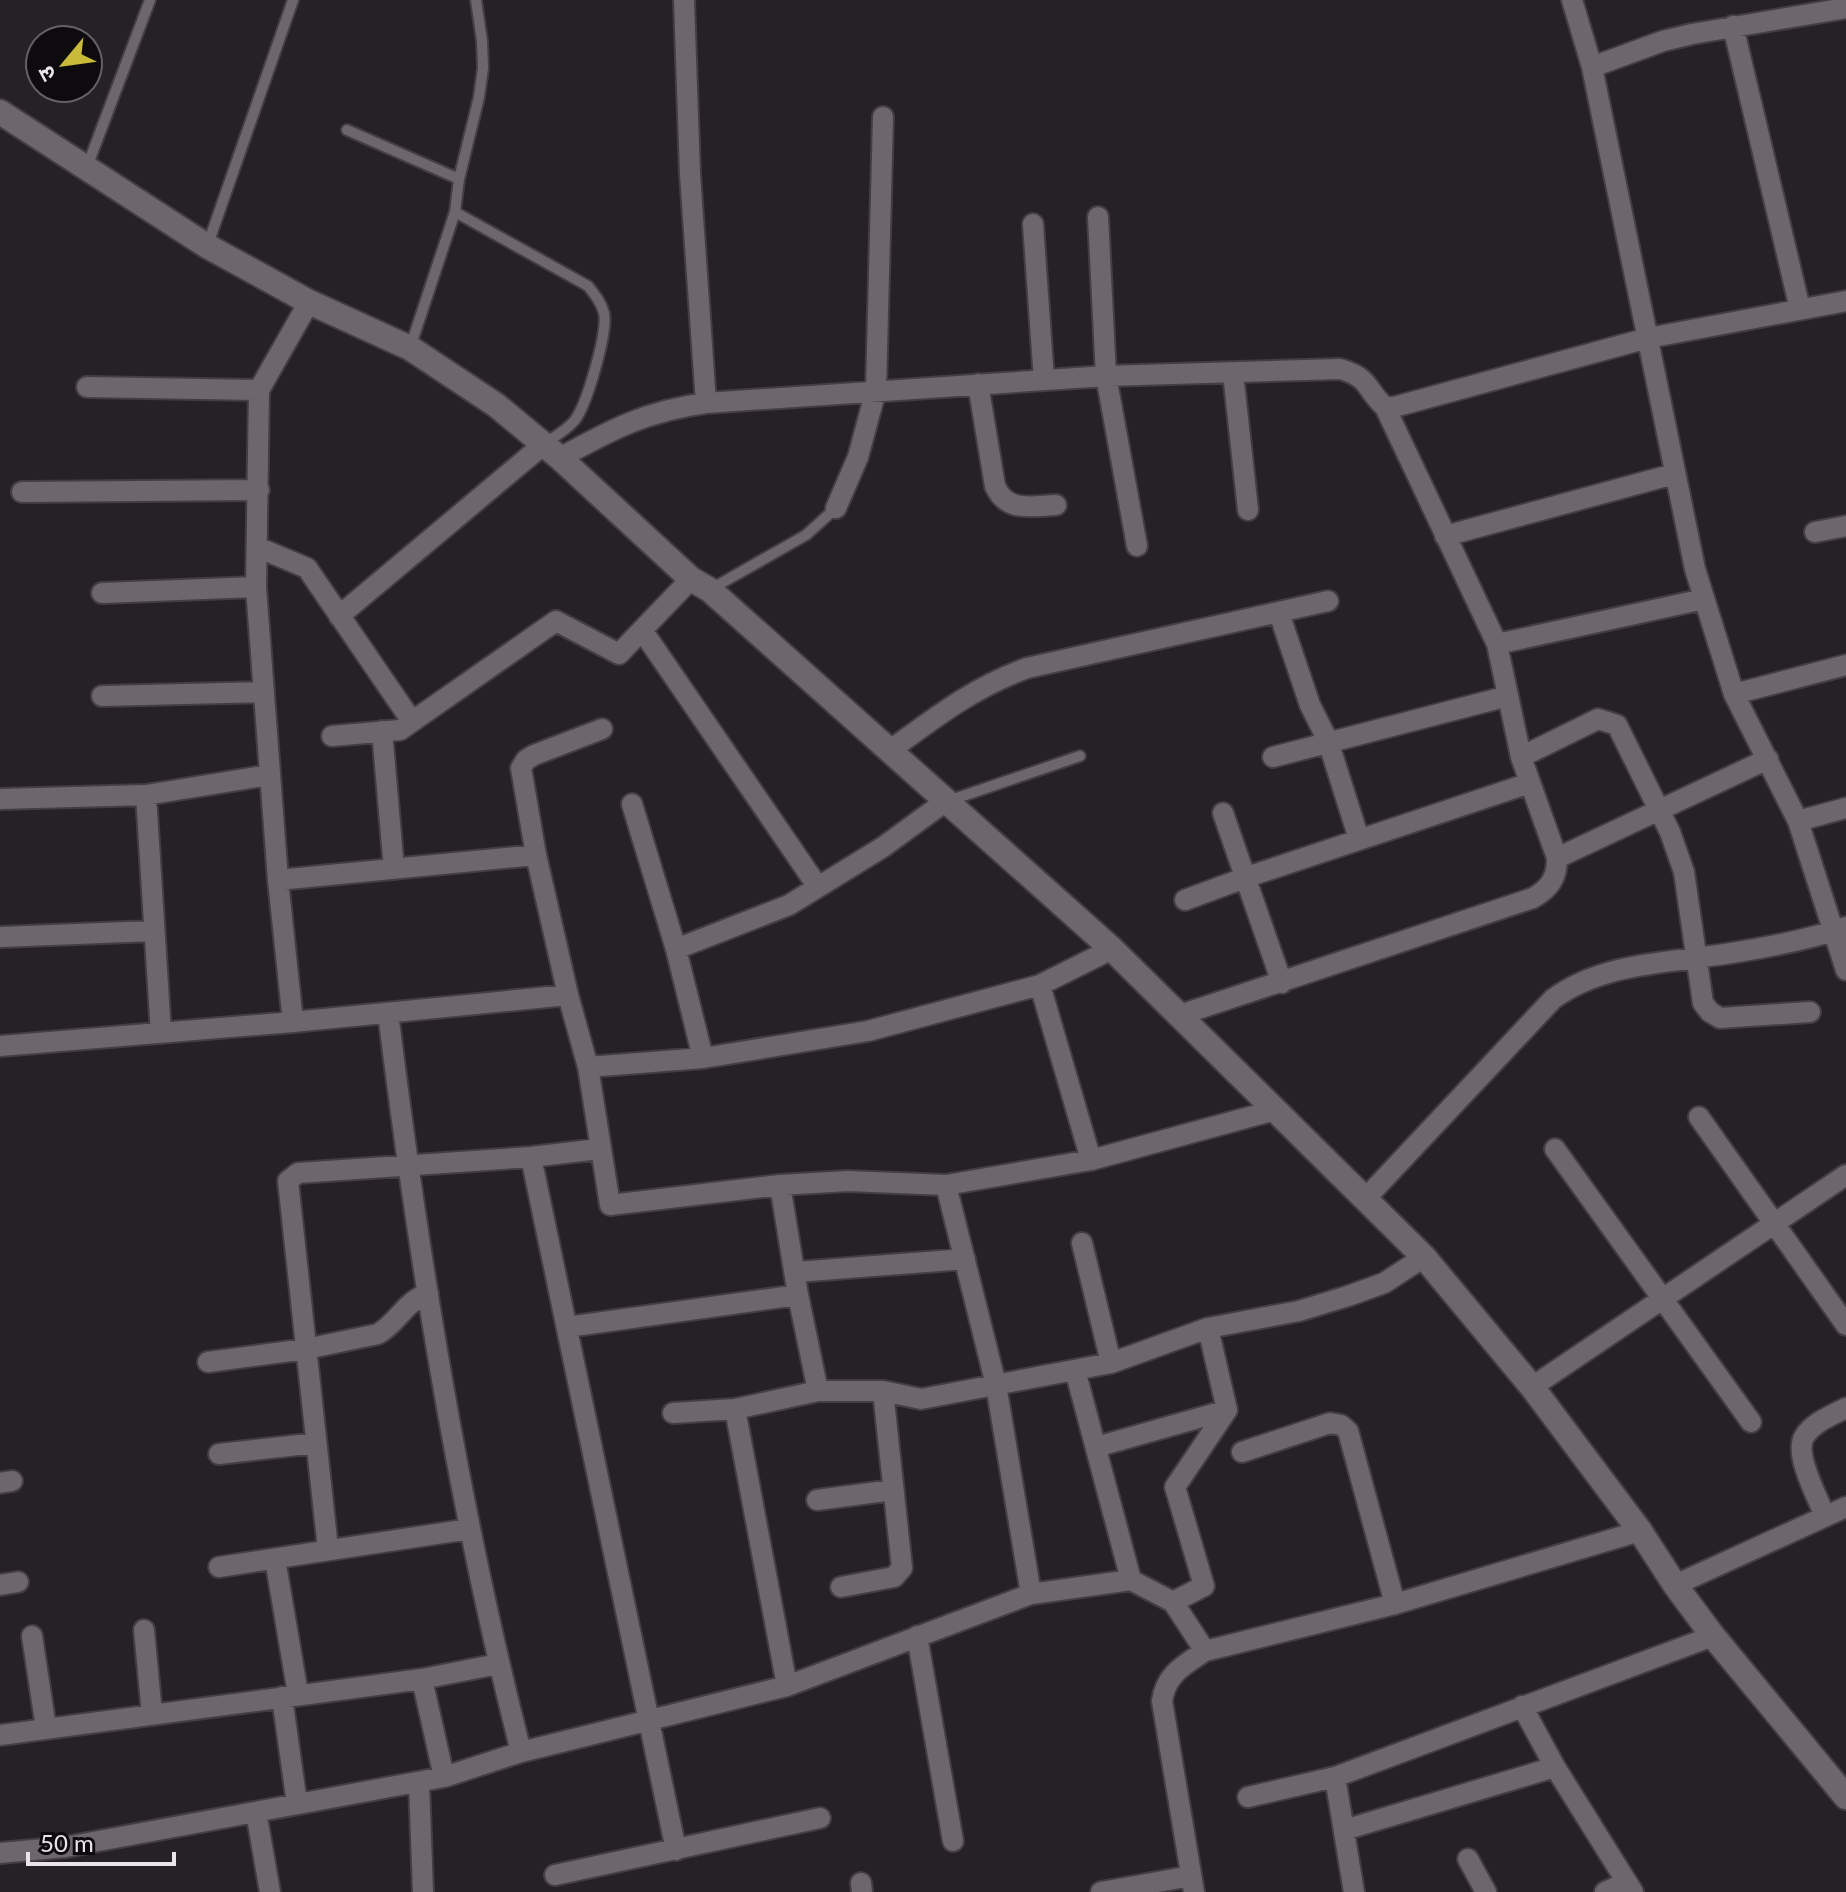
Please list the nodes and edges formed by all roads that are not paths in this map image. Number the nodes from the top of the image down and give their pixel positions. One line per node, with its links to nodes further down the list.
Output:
1 (150, 0): 13 (lane)
2 (293, 0): 18 (lane)
3 (476, 0): 14 (lane)
4 (684, 0): 31 (street)
5 (1572, 0): 9 (street)
6 (1846, 6): 7 (street); 8 (street)
7 (1846, 17)
8 (1733, 26): 9 (street); 21 (street)
9 (1592, 67): 22 (street)
10 (0, 112): 13 (street)
11 (883, 117): 30 (street)
12 (347, 130): 14 (lane)
13 (87, 168): 18 (street)
14 (459, 179): 15 (lane)
15 (455, 212): 23 (lane); 33 (lane)
16 (1098, 217): 25 (street)
17 (1033, 224): 26 (street)
18 (207, 246): 20 (street)
19 (1846, 301): 21 (street)
20 (309, 302): 23 (street); 29 (street)
21 (1800, 309): 22 (street)
22 (1648, 338): 32 (street); 34 (street)
23 (410, 348): 33 (street)
24 (1233, 373): 25 (street); 32 (street); 39 (street)
25 (1106, 376): 26 (street); 43 (street)
26 (1044, 380): 27 (street)
27 (978, 384): 30 (street); 37 (street)
28 (87, 387): 29 (street)
29 (259, 390): 35 (street)
30 (876, 390): 31 (street); 38 (street)
31 (706, 403): 33 (street)
32 (1385, 407): 42 (street)
33 (552, 451): 45 (street); 51 (street)
34 (1674, 474): 42 (street); 48 (street)
35 (259, 490): 36 (street); 44 (street)
36 (22, 492)
37 (1056, 505)
38 (836, 508): 45 (lane)
39 (1248, 510)
40 (1846, 526): 41 (street)
41 (1815, 532)
42 (1445, 536): 53 (street)
43 (1137, 546)
44 (257, 547): 46 (street); 51 (street)
45 (700, 585): 52 (street); 64 (street)
46 (256, 587): 47 (street); 55 (street)
47 (102, 593)
48 (1704, 599): 53 (street); 56 (street)
49 (1328, 601): 50 (street)
50 (1279, 613): 63 (street); 64 (street)
51 (339, 616): 59 (street)
52 (642, 630): 59 (street); 85 (street)
53 (1497, 644): 58 (street)
54 (1846, 665): 56 (street)
55 (262, 692): 57 (street); 69 (street)
56 (1734, 694): 68 (street)
57 (102, 696)
58 (1508, 696): 63 (street); 67 (street)
59 (411, 720): 61 (street)
60 (602, 729): 80 (street)
61 (382, 731): 62 (street); 82 (street)
62 (332, 736)
63 (1328, 741): 66 (street); 79 (street)
64 (889, 751): 73 (street)
65 (1080, 756): 73 (lane)
66 (1273, 757)
67 (1521, 757): 70 (street); 76 (street)
68 (1768, 759): 76 (street); 78 (street)
69 (269, 775): 71 (street); 84 (street)
70 (1530, 783): 79 (street); 81 (street)
71 (146, 795): 72 (street); 88 (street)
72 (0, 799)
73 (946, 801): 85 (street); 91 (street)
74 (632, 804): 90 (street)
75 (1846, 808): 78 (street)
76 (1659, 810): 81 (street); 92 (street)
77 (1223, 813): 83 (street)
78 (1798, 821): 87 (street)
79 (1359, 839): 83 (street)
80 (536, 855): 82 (street); 96 (street)
81 (1557, 858): 94 (street)
82 (394, 869): 84 (street)
83 (1247, 877): 86 (street); 94 (street)
84 (278, 880): 100 (street)
85 (818, 887): 90 (street)
86 (1185, 900)
87 (1840, 929): 92 (street); 93 (street)
88 (153, 931): 89 (street); 101 (street)
89 (0, 937)
90 (676, 949): 103 (street)
91 (1112, 949): 95 (street); 99 (street)
92 (1698, 958): 97 (street); 115 (street)
93 (1846, 970)
94 (1282, 983): 99 (street)
95 (1040, 985): 103 (street); 110 (street)
96 (568, 995): 98 (street); 104 (street)
97 (1810, 1012)
98 (388, 1013): 100 (street); 111 (street)
99 (1180, 1015): 105 (street)
100 (293, 1022): 101 (street)
101 (161, 1033): 102 (street)
102 (0, 1046)
103 (703, 1058): 104 (street)
104 (588, 1067): 107 (street)
105 (1275, 1110): 110 (street); 115 (street)
106 (1699, 1117): 116 (street)
107 (599, 1149): 109 (street); 113 (street)
108 (1555, 1149): 123 (street)
109 (531, 1157): 111 (street); 125 (street)
110 (1091, 1160): 114 (street)
111 (406, 1163): 121 (street); 127 (street)
112 (1846, 1175): 116 (street)
113 (780, 1185): 114 (street); 120 (street)
114 (946, 1185): 119 (street)
115 (1366, 1198): 118 (street)
116 (1774, 1223): 123 (street); 124 (street)
117 (1082, 1243): 129 (street)
118 (1424, 1257): 126 (street); 132 (street)
119 (965, 1259): 120 (street); 131 (street)
120 (796, 1272): 122 (street)
121 (428, 1293): 127 (street); 148 (street)
122 (798, 1295): 125 (street); 133 (street)
123 (1664, 1298): 132 (street); 139 (street)
124 (1846, 1325)
125 (567, 1327): 170 (street)
126 (1208, 1328): 129 (street); 137 (street)
127 (306, 1349): 128 (street); 140 (street)
128 (208, 1362)
129 (1111, 1363): 130 (street)
130 (1075, 1370): 131 (street); 141 (street)
131 (996, 1385): 134 (street); 156 (street)
132 (1532, 1387): 149 (street)
133 (818, 1391): 134 (street); 136 (street)
134 (883, 1391): 144 (street)
135 (1846, 1408): 147 (street)
136 (735, 1409): 138 (street); 166 (street)
137 (1227, 1410): 141 (street); 157 (street)
138 (673, 1413)
139 (1751, 1422)
140 (316, 1443): 143 (street); 150 (street)
141 (1096, 1447): 153 (street)
142 (1242, 1452): 158 (street)
143 (219, 1454)
144 (893, 1490): 145 (street); 155 (street)
145 (817, 1500)
146 (1846, 1507): 147 (street)
147 (1825, 1516): 154 (street)
148 (469, 1529): 150 (street); 164 (street)
149 (1640, 1531): 154 (street); 158 (street)
150 (328, 1549): 151 (street)
151 (275, 1559): 152 (street); 167 (street)
152 (219, 1567)
153 (1131, 1580): 156 (street); 157 (street)
154 (1675, 1585): 162 (street)
155 (841, 1587)
156 (1031, 1594): 161 (street)
157 (1173, 1602): 163 (street)
158 (1395, 1604): 163 (street)
159 (144, 1630): 169 (street)
160 (32, 1636): 171 (street)
161 (917, 1636): 166 (street); 184 (street)
162 (1713, 1636): 168 (street); 179 (street)
163 (1205, 1651): 189 (street)
164 (498, 1664): 165 (street); 173 (street)
165 (422, 1679): 167 (street); 175 (street)
166 (787, 1686): 170 (street)
167 (290, 1696): 169 (street); 180 (street)
168 (1522, 1706): 174 (street); 176 (street)
169 (152, 1714): 171 (street)
170 (651, 1720): 173 (street); 185 (street)
171 (46, 1728): 172 (street)
172 (0, 1735)
173 (521, 1752): 175 (street)
174 (1555, 1767): 183 (street); 190 (street)
175 (444, 1777): 177 (street)
176 (1335, 1777): 178 (street); 183 (street)
177 (419, 1783): 180 (street); 192 (street)
178 (1248, 1797)
179 (1846, 1797)
180 (297, 1804): 181 (street)
181 (256, 1812): 186 (street); 191 (street)
182 (820, 1818): 185 (street)
183 (1344, 1830): 194 (street)
184 (953, 1841)
185 (676, 1850): 188 (street)
186 (0, 1853)
187 (1468, 1859): 195 (street)
188 (555, 1875)
189 (1192, 1884): 193 (street)
190 (1630, 1887): 196 (street)
191 (270, 1892)
192 (423, 1892)
193 (1101, 1892)
194 (1354, 1892)
195 (1486, 1892)
196 (1605, 1892)

